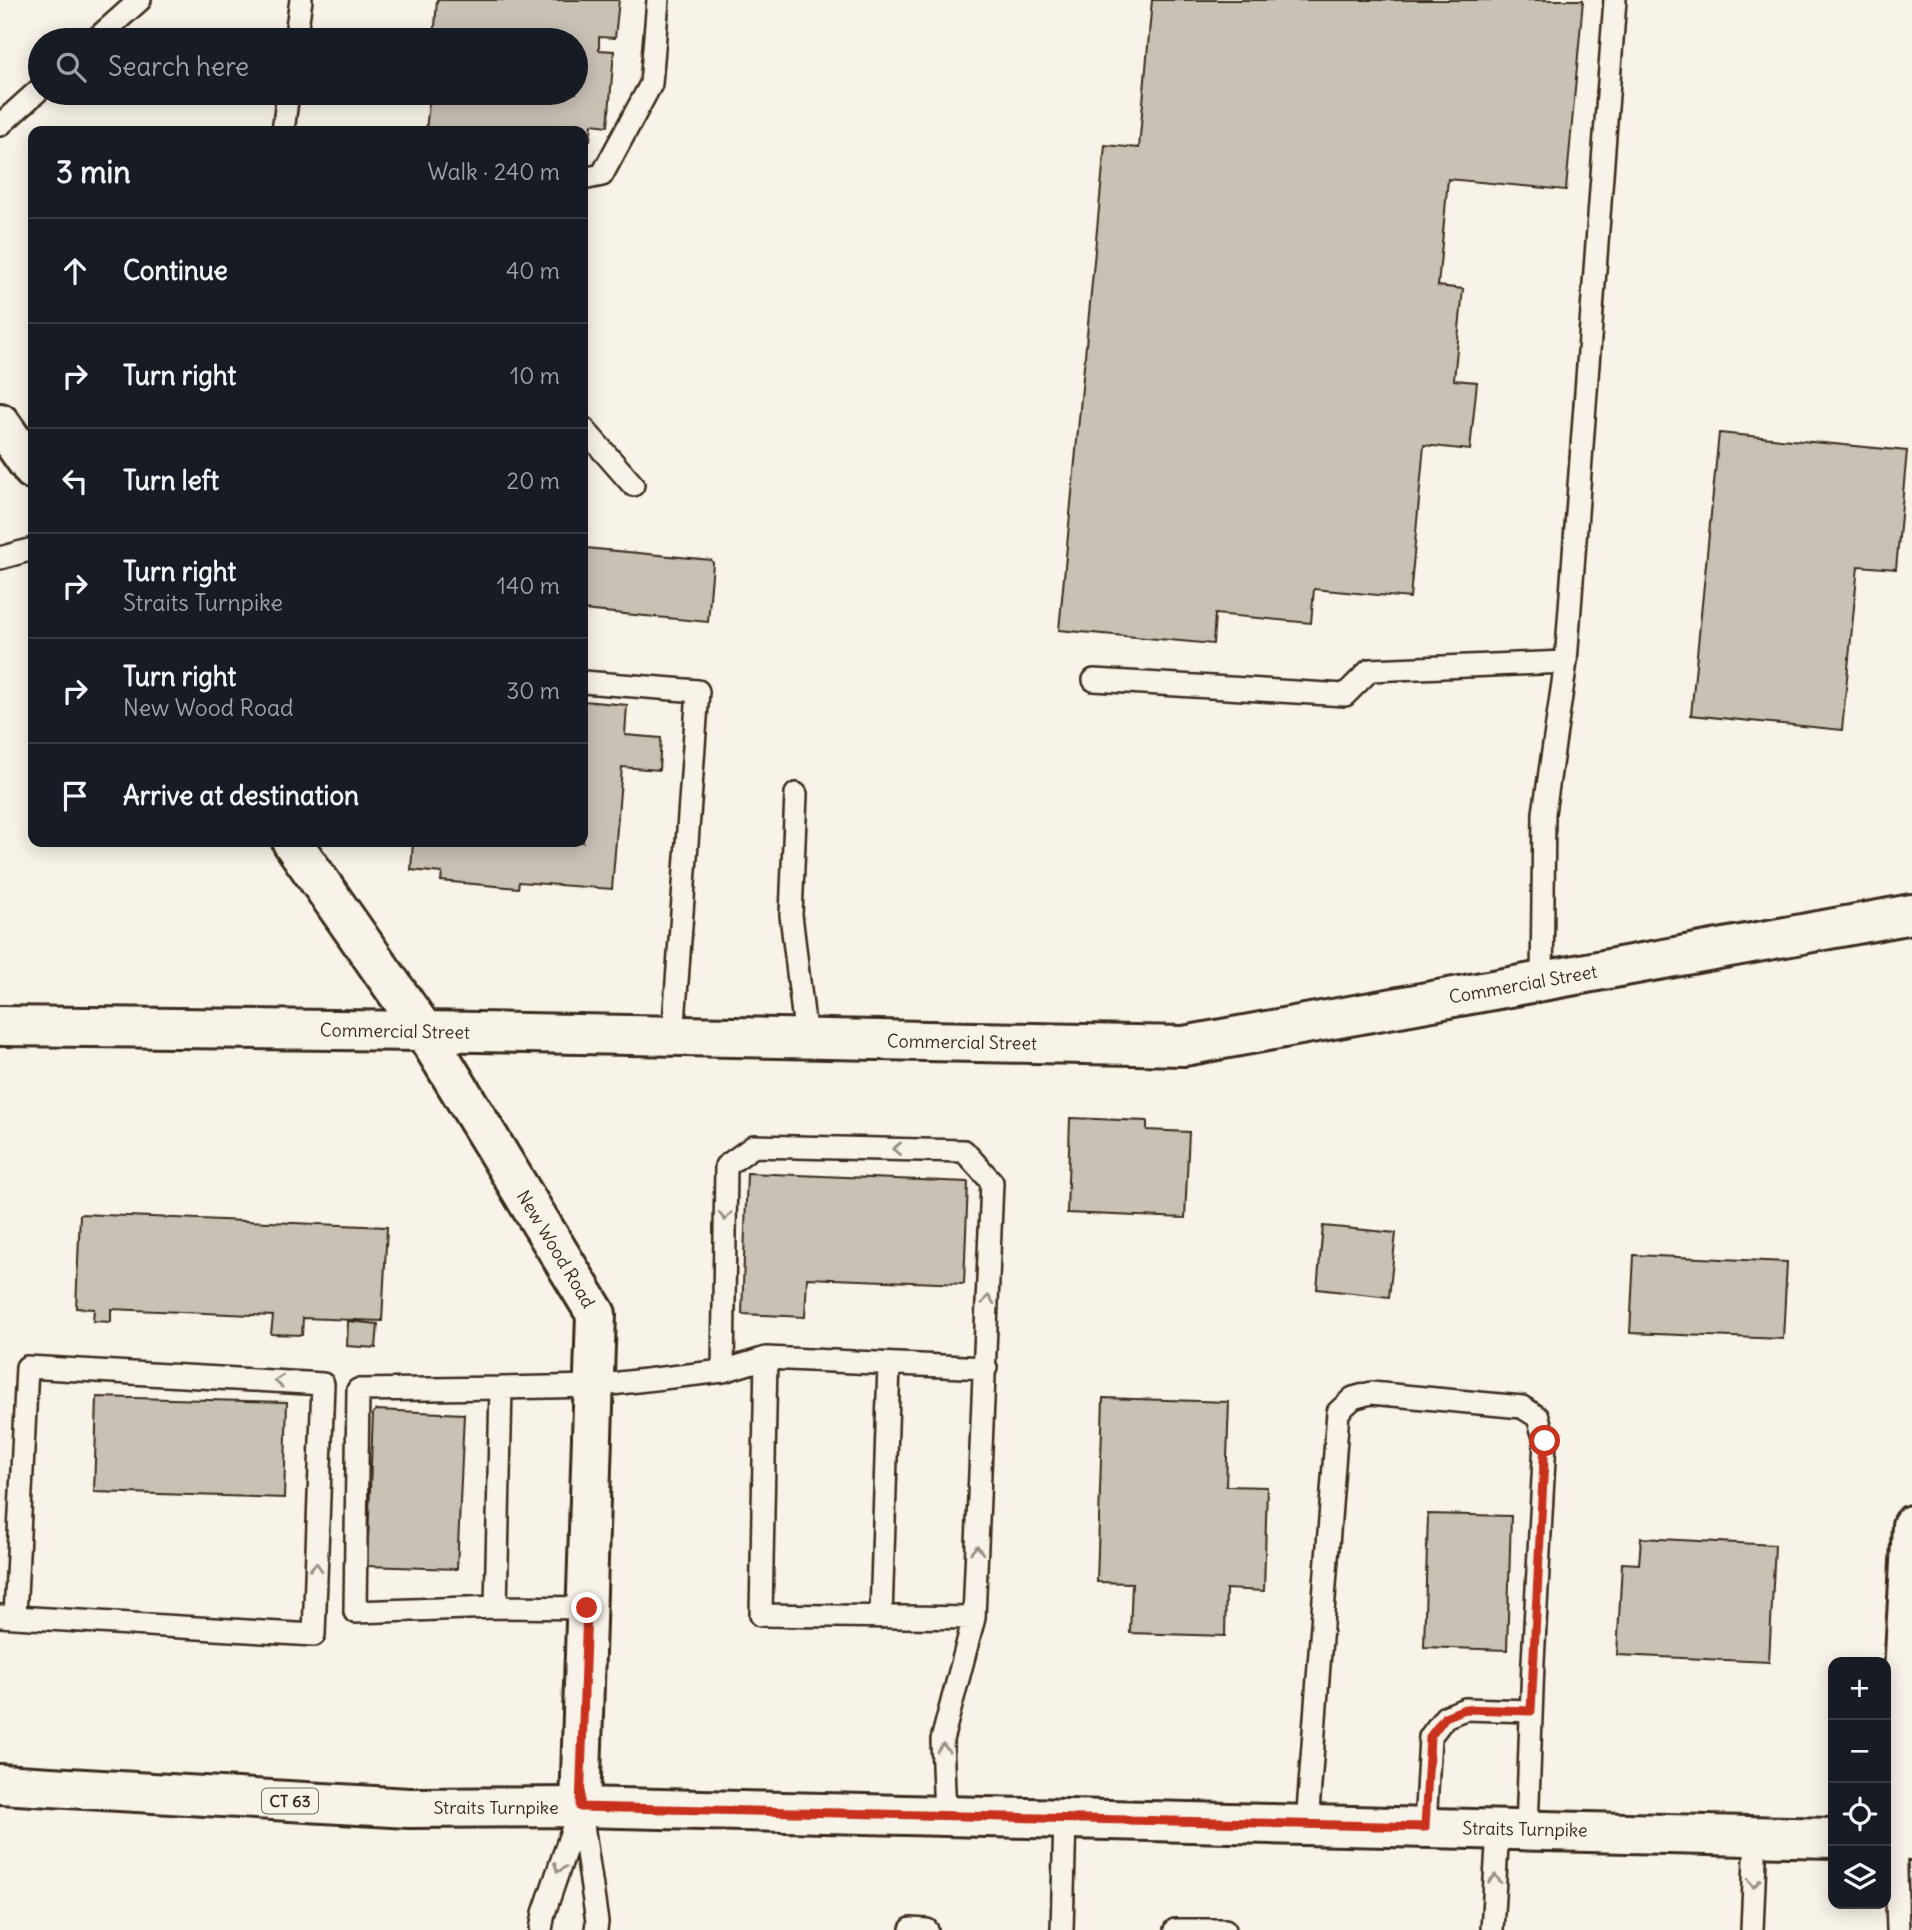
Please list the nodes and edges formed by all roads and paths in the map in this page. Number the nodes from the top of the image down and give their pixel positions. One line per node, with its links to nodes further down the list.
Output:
1 (141, 0): 5 (lane)
2 (301, 0): 6 (lane)
3 (658, 0): 11 (lane)
4 (1615, 0): 18 (lane)
5 (109, 28)
6 (297, 28)
7 (28, 100): 9 (lane)
8 (286, 105): 10 (lane)
9 (0, 125)
10 (284, 126)
11 (588, 178)
12 (0, 423): 14 (street)
13 (588, 434): 15 (lane)
14 (28, 463)
15 (633, 485)
16 (28, 551): 17 (lane)
17 (0, 558)
18 (1566, 662): 19 (lane); 24 (lane)
19 (1094, 680)
20 (588, 682): 27 (lane)
21 (796, 794): 28 (lane)
22 (295, 847): 26 (street, New Wood Road)
23 (1912, 914): 24 (street, Commercial Street)
24 (1542, 981): 28 (street, Commercial Street)
25 (0, 1026): 26 (street, Commercial Street)
26 (424, 1031): 27 (street, Commercial Street); 33 (street, New Wood Road)
27 (673, 1037): 28 (street, Commercial Street)
28 (806, 1039)
29 (766, 1358): 30 (lane); 32 (lane); 38 (lane)
30 (889, 1364): 31 (lane); 38 (lane)
31 (986, 1368): 32 (lane, one-way to 32); 40 (lane, one-way to 31)
32 (723, 1371): 33 (lane)
33 (594, 1386): 34 (lane); 37 (street, New Wood Road)
34 (501, 1388): 36 (lane); 36 (lane)
35 (1912, 1525): 51 (street)
36 (496, 1607): 37 (lane)
37 (587, 1608): 43 (street, New Wood Road)
38 (881, 1616): 40 (lane)
39 (7, 1617): 39 (lane, one-way to 39)
40 (974, 1618): 44 (lane, one-way to 40)
41 (1531, 1711): 46 (lane); 47 (lane); 48 (lane)
42 (0, 1784): 43 (street, Straits Turnpike / CT 63)
43 (580, 1807): 44 (street, Straits Turnpike / CT 63); 54 (lane, one-way to 54); 55 (lane)
44 (945, 1816): 45 (street, Straits Turnpike / CT 63)
45 (1065, 1819): 46 (street, Straits Turnpike / CT 63); 57 (lane)
46 (1307, 1825): 47 (street, Straits Turnpike / CT 63)
47 (1425, 1827): 48 (street, Straits Turnpike / CT 63)
48 (1513, 1829): 49 (street, Straits Turnpike / CT 63); 60 (lane, one-way to 48)
49 (1756, 1835): 50 (street, Straits Turnpike / CT 63); 61 (lane, one-way to 61)
50 (1828, 1838)
51 (1898, 1841): 62 (lane)
52 (1199, 1928): 58 (lane); 59 (lane)
53 (911, 1929): 56 (lane)
54 (541, 1930)
55 (596, 1930)
56 (927, 1930)
57 (1062, 1930)
58 (1175, 1930)
59 (1225, 1930)
60 (1492, 1930)
61 (1752, 1930)
62 (1898, 1930)

